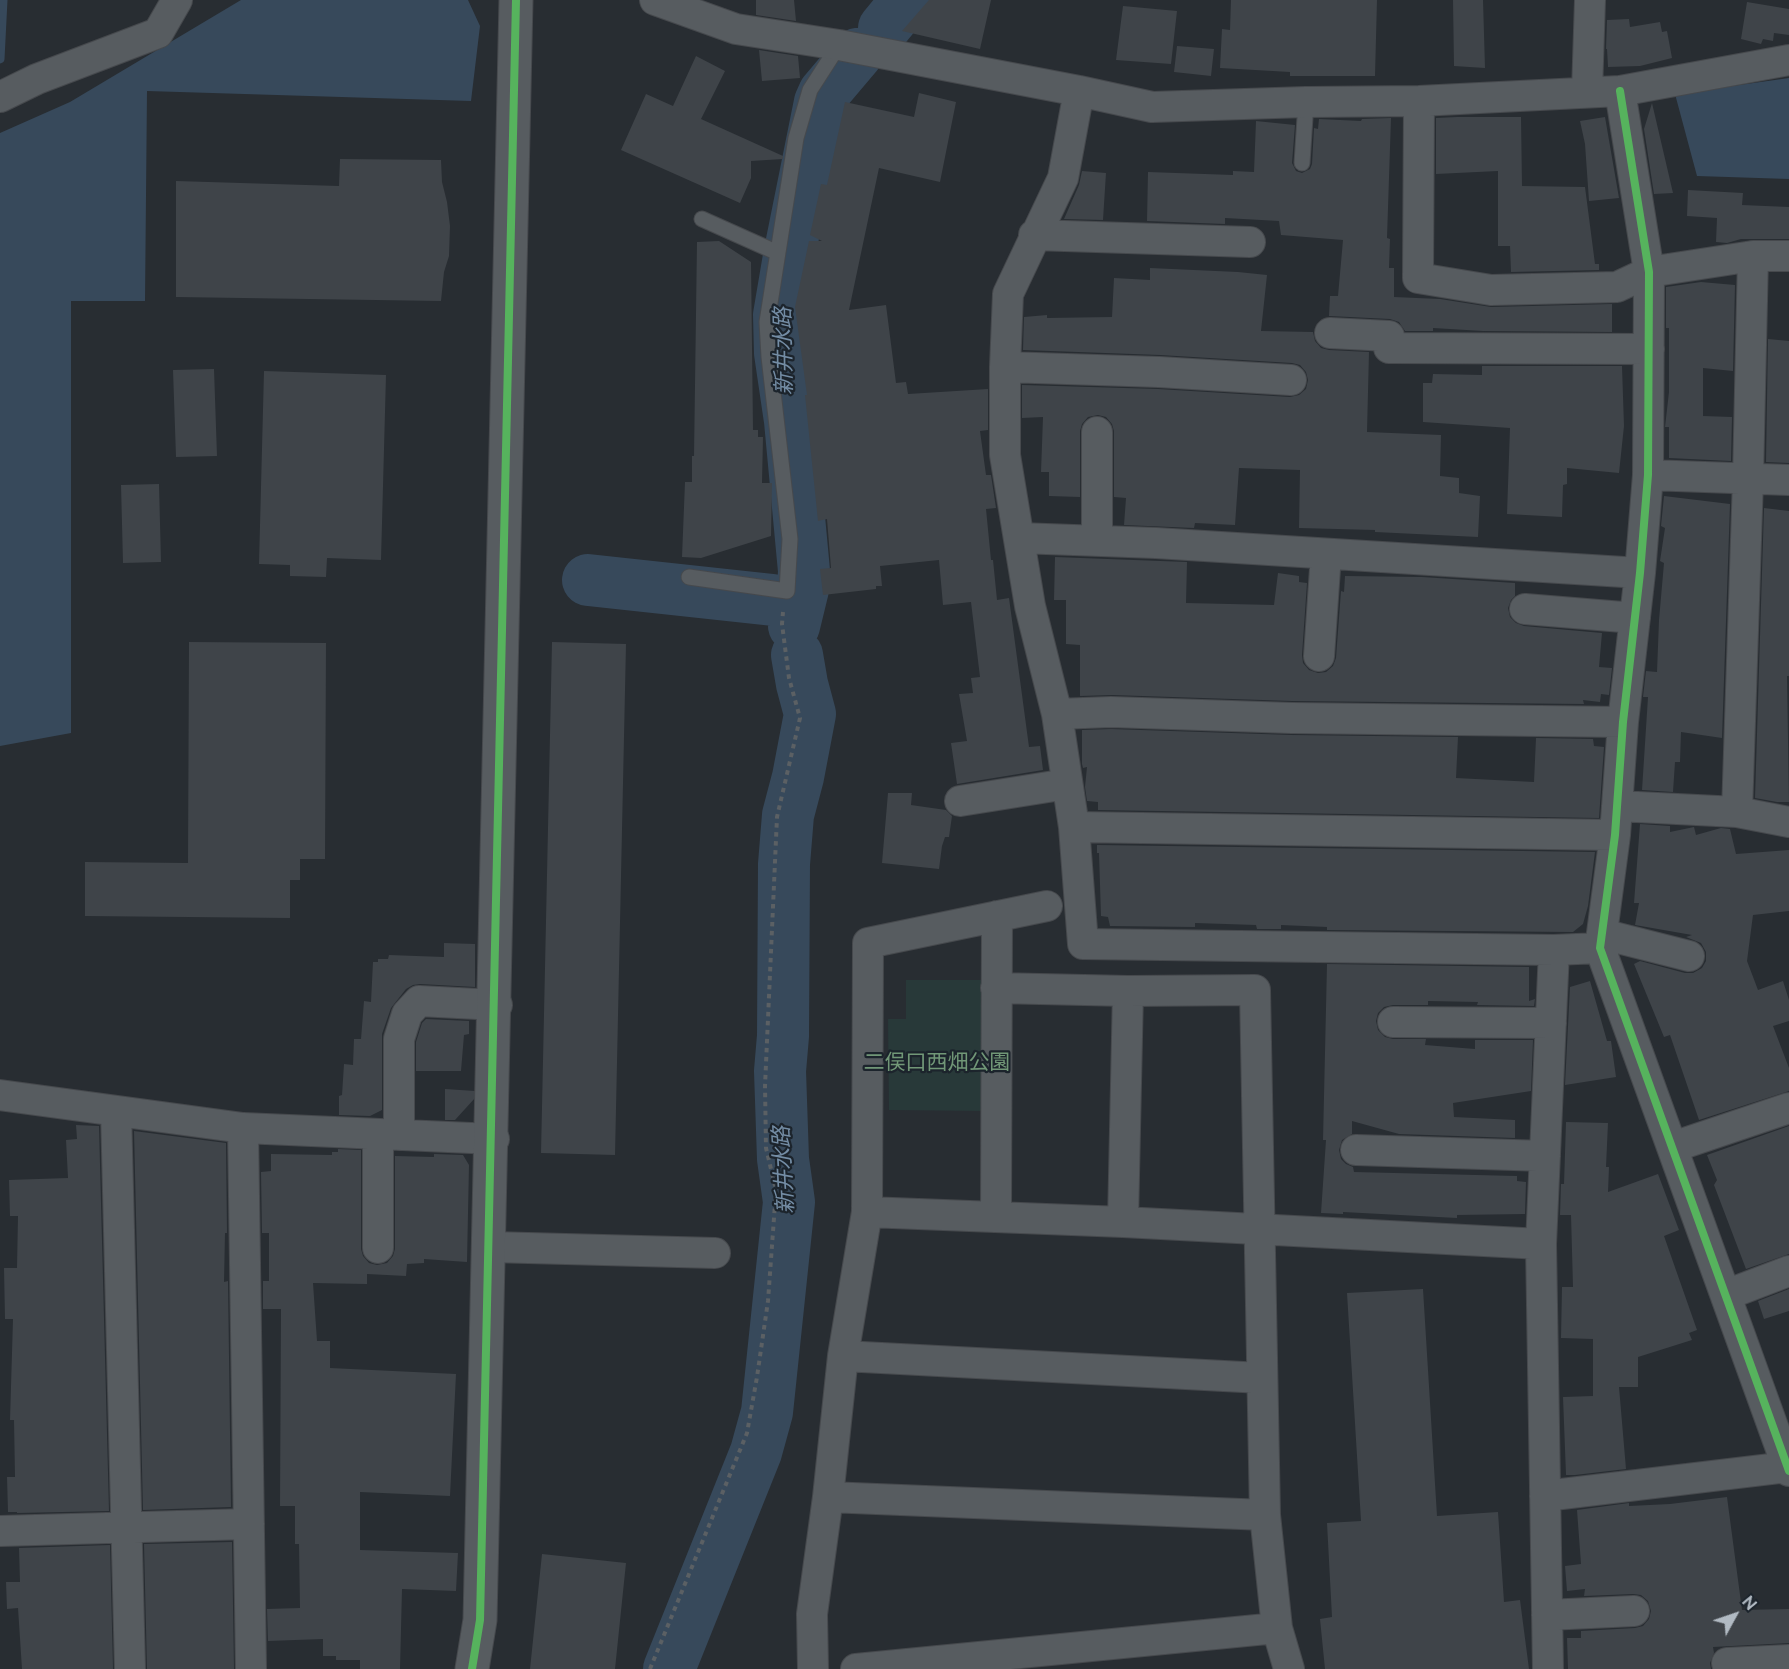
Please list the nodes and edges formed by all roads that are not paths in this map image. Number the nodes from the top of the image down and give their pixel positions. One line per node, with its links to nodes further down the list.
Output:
1 (177, 0): 10 (street)
2 (516, 0): 52 (street)
3 (655, 0): 5 (street)
4 (1590, 0): 9 (street)
5 (838, 45): 7 (street); 17 (lane)
6 (1789, 60): 8 (street)
7 (1079, 91): 12 (street); 15 (street)
8 (1620, 91): 9 (street); 20 (street)
9 (1587, 92): 11 (street)
10 (0, 97)
11 (1419, 101): 12 (street); 20 (street)
12 (1306, 102): 13 (lane)
13 (1302, 163)
14 (702, 219): 17 (lane)
15 (1034, 236): 16 (street); 23 (street)
16 (1250, 242)
17 (778, 253): 33 (lane)
18 (1753, 256): 19 (street); 20 (street); 27 (street)
19 (1789, 256)
20 (1649, 272): 22 (street)
21 (1330, 333): 22 (street)
22 (1648, 349): 26 (street)
23 (1005, 367): 24 (street); 29 (street)
24 (1291, 380)
25 (1097, 432): 30 (street)
26 (1648, 475): 27 (street); 32 (street)
27 (1748, 479): 28 (street); 41 (street)
28 (1789, 480)
29 (1019, 538): 30 (street); 37 (street)
30 (1097, 541): 31 (street)
31 (1326, 554): 32 (street); 36 (street)
32 (1640, 573): 35 (street)
33 (689, 577)
34 (1525, 609): 35 (street)
35 (1635, 618): 38 (street)
36 (1319, 656)
37 (1057, 714): 38 (street); 39 (street)
38 (1623, 722): 42 (street)
39 (1067, 784): 40 (street); 44 (street)
40 (960, 801)
41 (1737, 812): 42 (street); 43 (street)
42 (1616, 821): 44 (street); 47 (street)
43 (1789, 822)
44 (1074, 827): 48 (street)
45 (1047, 906): 46 (street)
46 (997, 916): 50 (street); 64 (street)
47 (1601, 941): 48 (street); 49 (street); 61 (street)
48 (1554, 950): 54 (street)
49 (1689, 956)
50 (996, 987): 51 (street); 65 (street)
51 (1128, 991): 66 (street); 67 (street)
52 (497, 1005): 59 (street); 60 (street)
53 (1393, 1022): 54 (street)
54 (1551, 1023): 63 (street)
55 (0, 1095): 57 (street)
56 (1789, 1108): 61 (street)
57 (117, 1111): 58 (street); 81 (street)
58 (243, 1128): 59 (street); 80 (street)
59 (389, 1134): 60 (street); 70 (street)
60 (494, 1139): 69 (street)
61 (1673, 1147): 73 (street)
62 (1356, 1150): 63 (street)
63 (1545, 1156): 68 (street)
64 (867, 1212): 65 (street); 74 (street)
65 (996, 1216): 66 (street)
66 (1123, 1222): 67 (street)
67 (1259, 1229): 68 (street); 75 (street)
68 (1541, 1244): 77 (street)
69 (491, 1247): 71 (street); 90 (street)
70 (378, 1248)
71 (715, 1253)
72 (1789, 1271): 73 (street)
73 (1726, 1295): 76 (street)
74 (843, 1356): 75 (street); 78 (street)
75 (1262, 1378): 79 (street)
76 (1788, 1469): 77 (street)
77 (1545, 1496): 84 (street)
78 (828, 1497): 79 (street); 91 (street)
79 (1264, 1515): 85 (street)
80 (249, 1524): 81 (street); 89 (street)
81 (126, 1528): 82 (street); 88 (street)
82 (0, 1531)
83 (1634, 1611): 84 (street)
84 (1547, 1616): 94 (street)
85 (1277, 1628): 92 (street); 93 (street)
86 (1789, 1660): 87 (street)
87 (1727, 1663)
88 (129, 1669)
89 (251, 1669)
90 (472, 1669)
91 (813, 1669)
92 (856, 1669)
93 (1289, 1669)
94 (1548, 1669)

